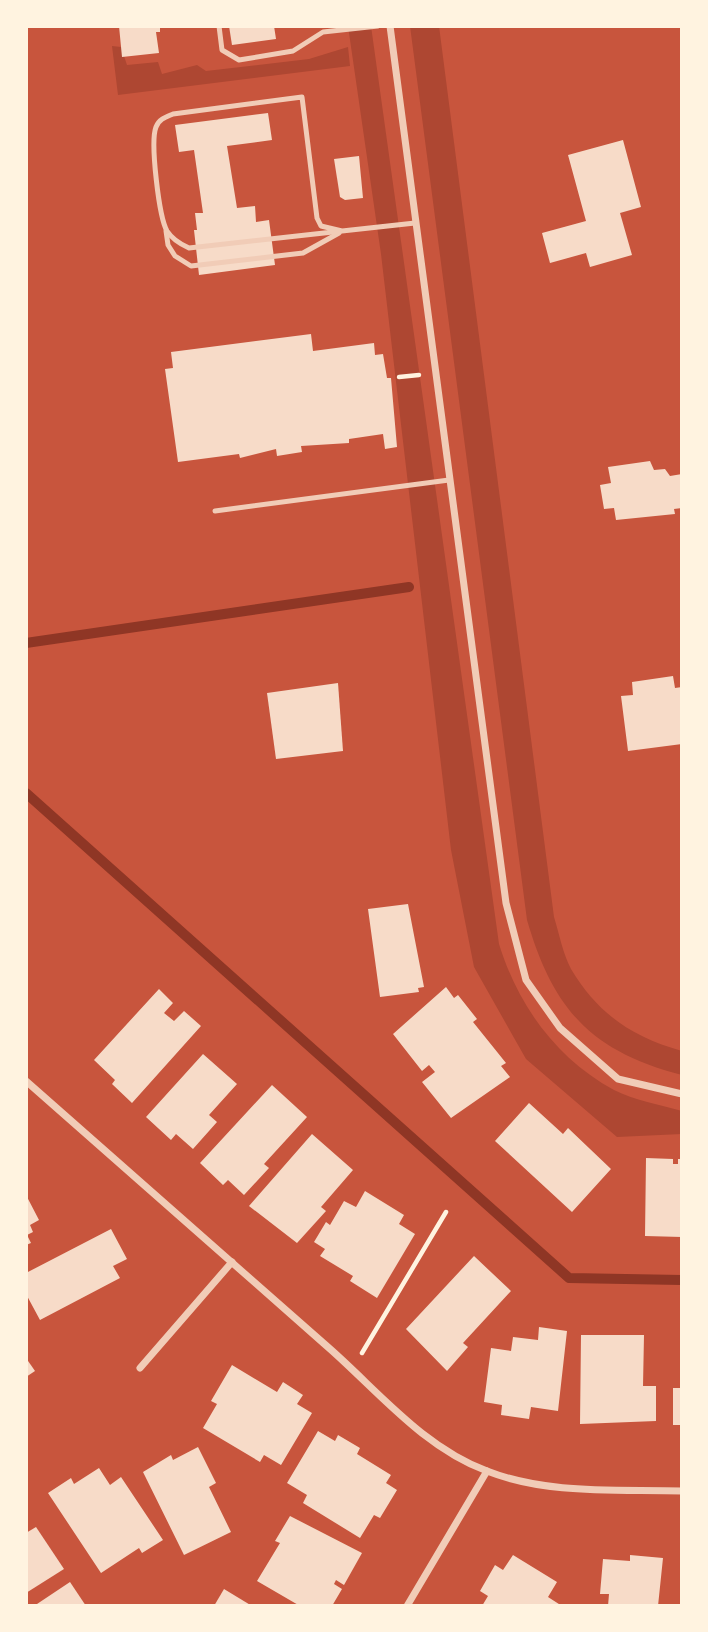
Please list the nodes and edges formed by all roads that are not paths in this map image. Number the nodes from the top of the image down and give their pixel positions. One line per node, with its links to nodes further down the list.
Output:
1 (219, 26): 2 (lane)
2 (378, 26)
3 (390, 26): 4 (street)
4 (415, 223): 6 (lane); 7 (street)
5 (166, 230): 6 (lane); 6 (lane); 6 (lane)
6 (342, 231)
7 (449, 480): 8 (lane); 10 (street)
8 (215, 511)
9 (26, 1081): 11 (street)
10 (682, 1094)
11 (232, 1262): 12 (street); 13 (street)
12 (140, 1368)
13 (487, 1471): 14 (street); 15 (street)
14 (682, 1491)
15 (407, 1606)

